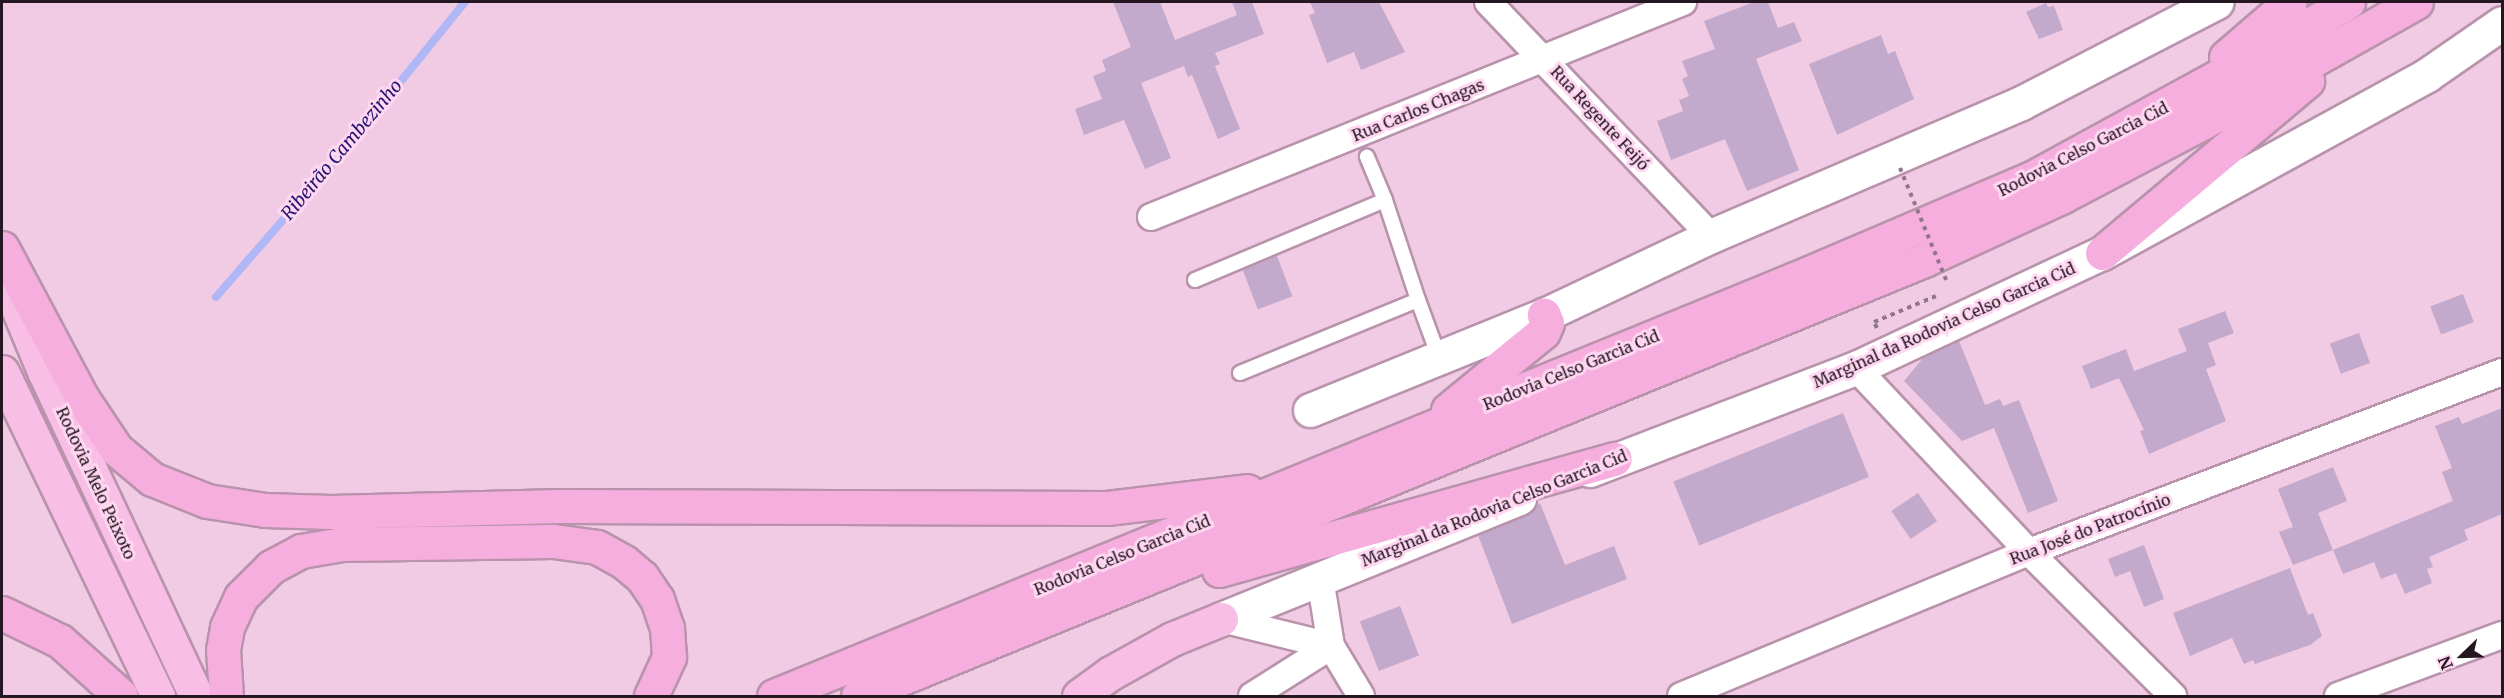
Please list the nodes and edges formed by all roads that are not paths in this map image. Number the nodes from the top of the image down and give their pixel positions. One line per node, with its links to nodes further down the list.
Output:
1 (1488, 2): 9 (street, Rua Regente Feijó)
2 (1683, 2): 9 (street, Rua Carlos Chagas)
3 (2217, 2): 14 (street)
4 (2290, 2): 10 (highway)
5 (2348, 2): 10 (highway, Rodovia Celso Garcia Cid)
6 (2416, 2): 8 (highway, Rodovia Celso Garcia Cid)
7 (2502, 22): 16 (street, Marginal da Rodovia Celso Garcia Cid)
8 (2365, 33): 16 (highway); 32 (highway, Rodovia Celso Garcia Cid)
9 (1545, 59): 13 (street, Rua Carlos Chagas); 14 (street, Rua Regente Feijó)
10 (2175, 101): 27 (highway, Rodovia Celso Garcia Cid)
11 (1367, 157): 12 (lane)
12 (1385, 200): 18 (lane); 19 (lane)
13 (1151, 217)
14 (1711, 236): 20 (street)
15 (2, 248): 29 (highway)
16 (2102, 254): 22 (street, Marginal da Rodovia Celso Garcia Cid)
17 (2, 268): 39 (highway, Rodovia Melo Peixoto)
18 (1195, 280)
19 (1418, 300): 21 (lane); 25 (lane)
20 (1544, 315): 21 (street); 27 (highway)
21 (1440, 357): 26 (street)
22 (1856, 368): 28 (street, Marginal da Rodovia Celso Garcia Cid); 30 (street)
23 (2, 372): 38 (highway)
24 (2502, 372): 30 (street, Rua José do Patrocínio)
25 (1240, 373)
26 (1310, 410)
27 (1421, 432): 29 (highway, Rodovia Celso Garcia Cid)
28 (1615, 459): 31 (street, Marginal da Rodovia Celso Garcia Cid); 32 (highway)
29 (1291, 486): 42 (highway, Rodovia Celso Garcia Cid)
30 (2029, 552): 47 (street, Rua José do Patrocínio); 48 (street)
31 (1320, 578): 34 (street, Marginal da Rodovia Celso Garcia Cid); 36 (street)
32 (1082, 608): 43 (highway, Rodovia Celso Garcia Cid)
33 (2, 613): 37 (highway)
34 (1221, 619): 36 (street); 44 (highway)
35 (2502, 635): 49 (street)
36 (1331, 646): 45 (street); 46 (street)
37 (121, 696)
38 (158, 696)
39 (196, 696)
40 (226, 696): 41 (highway)
41 (651, 696)
42 (774, 696)
43 (858, 696)
44 (1079, 696)
45 (1252, 696)
46 (1361, 696)
47 (1681, 696)
48 (2173, 696)
49 (2338, 696)

